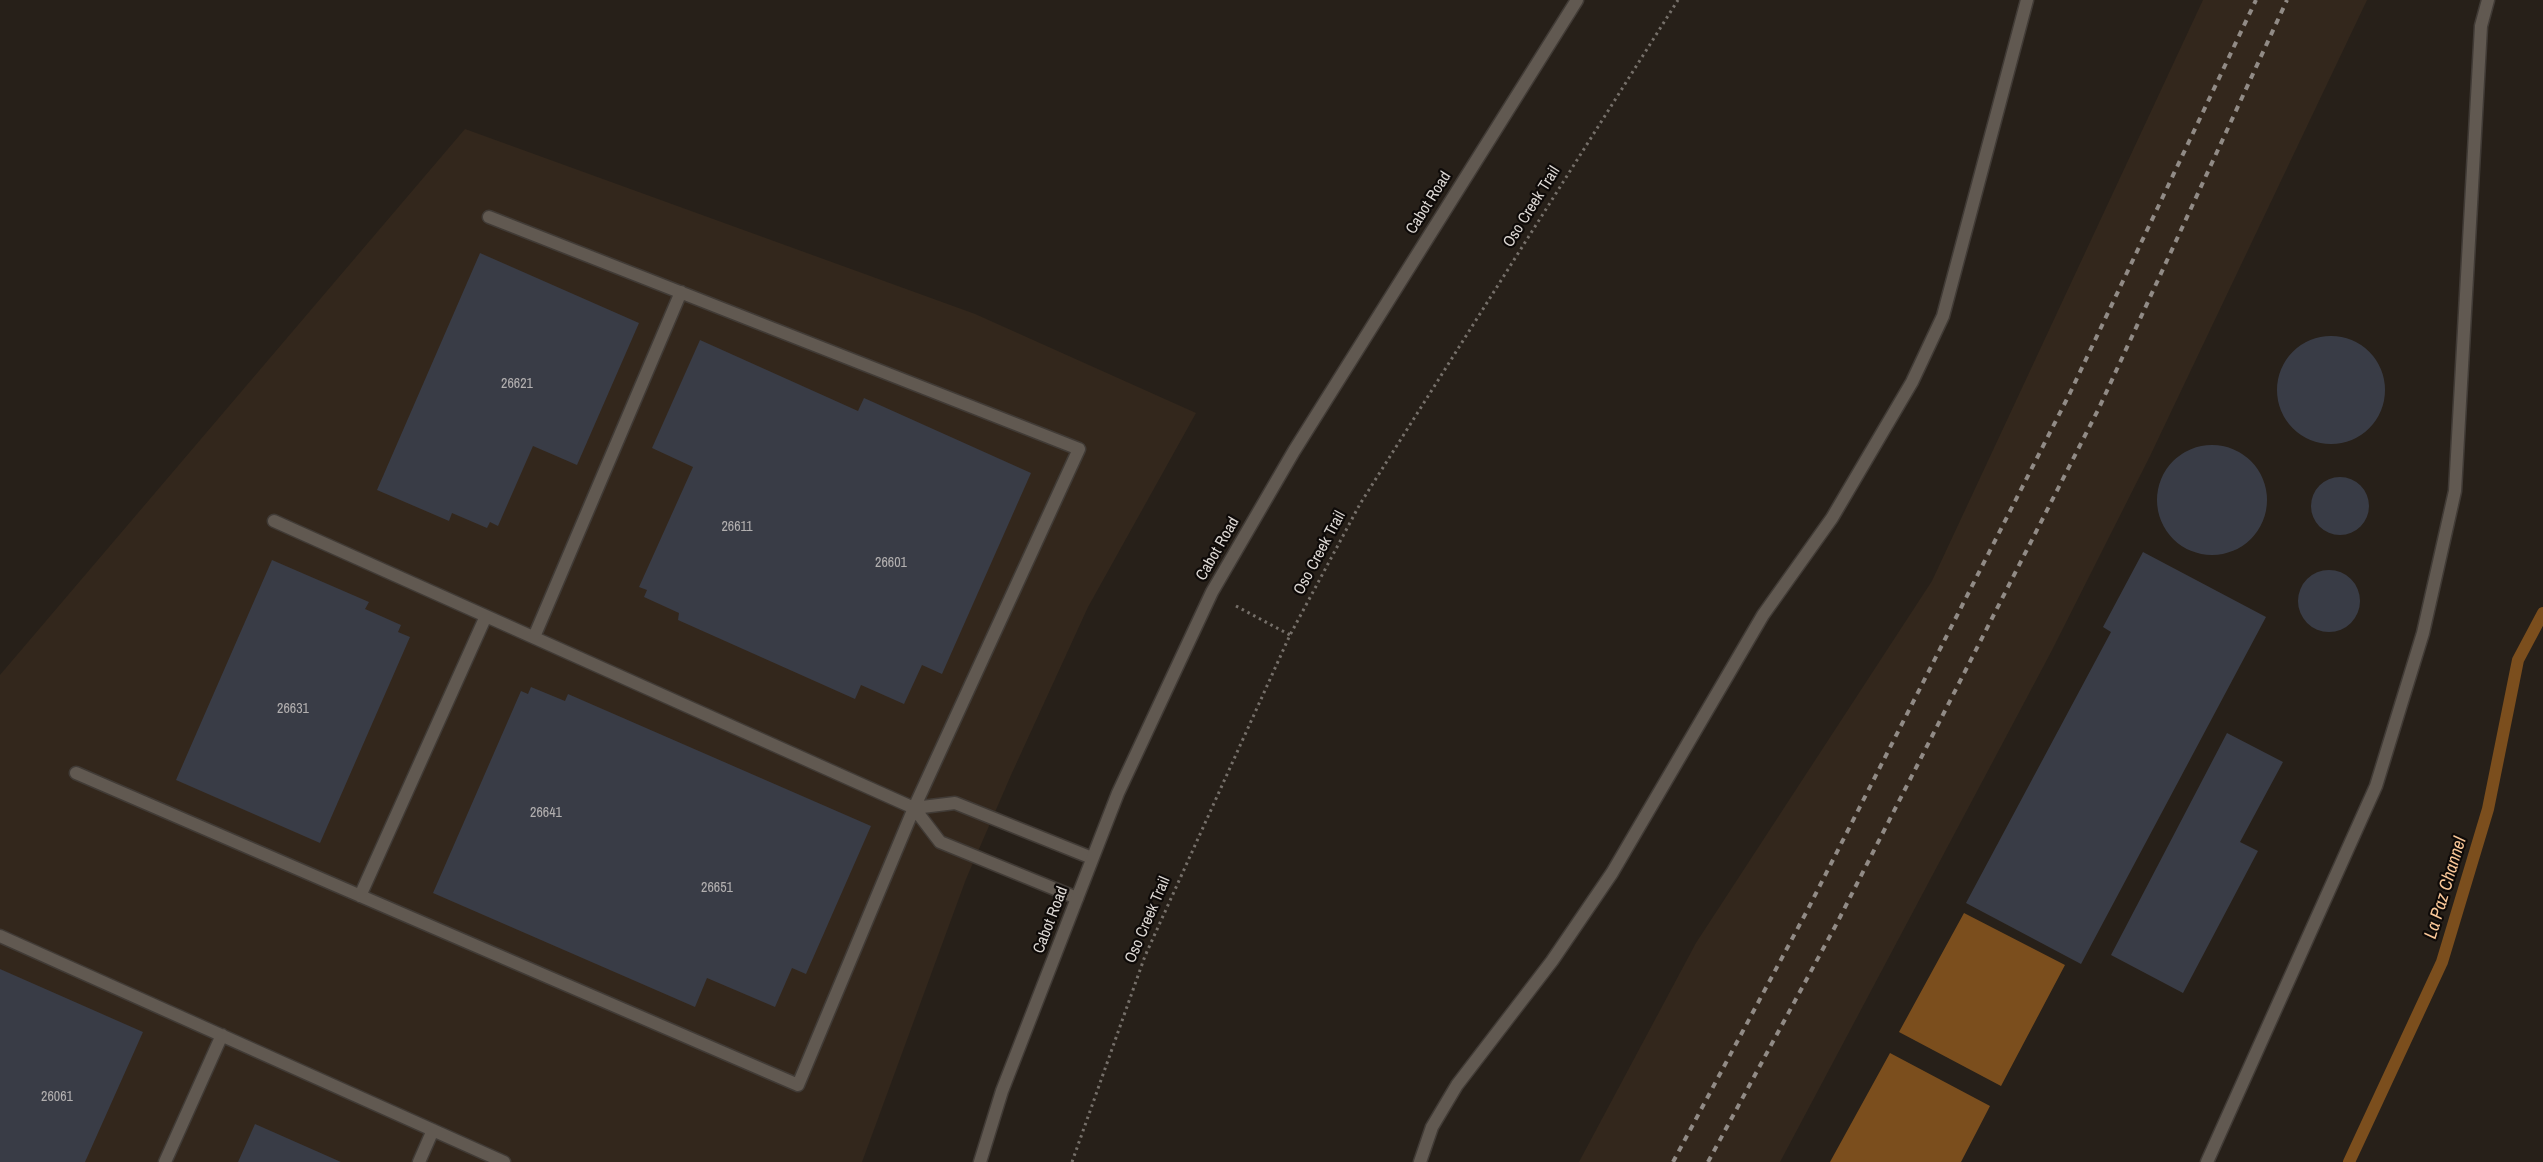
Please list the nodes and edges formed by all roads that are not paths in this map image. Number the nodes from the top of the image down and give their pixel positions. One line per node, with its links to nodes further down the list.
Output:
1 (1578, 0): 11 (main road, Cabot Road)
2 (2027, 0): 21 (main road)
3 (2488, 0): 22 (main road)
4 (490, 217): 5 (main road)
5 (681, 292): 8 (main road); 10 (main road)
6 (274, 520): 7 (main road)
7 (486, 616): 8 (main road); 12 (main road)
8 (534, 637): 10 (main road)
9 (76, 773): 12 (main road)
10 (914, 808): 11 (main road); 12 (main road); 13 (main road)
11 (1092, 858): 13 (main road, Cabot Road)
12 (360, 896)
13 (1077, 898): 20 (main road, Cabot Road)
14 (0, 936): 15 (main road)
15 (222, 1035): 16 (main road); 17 (main road)
16 (433, 1130): 18 (main road); 19 (main road)
17 (165, 1162)
18 (419, 1162)
19 (504, 1162)
20 (980, 1162)
21 (1420, 1162)
22 (2207, 1162)

